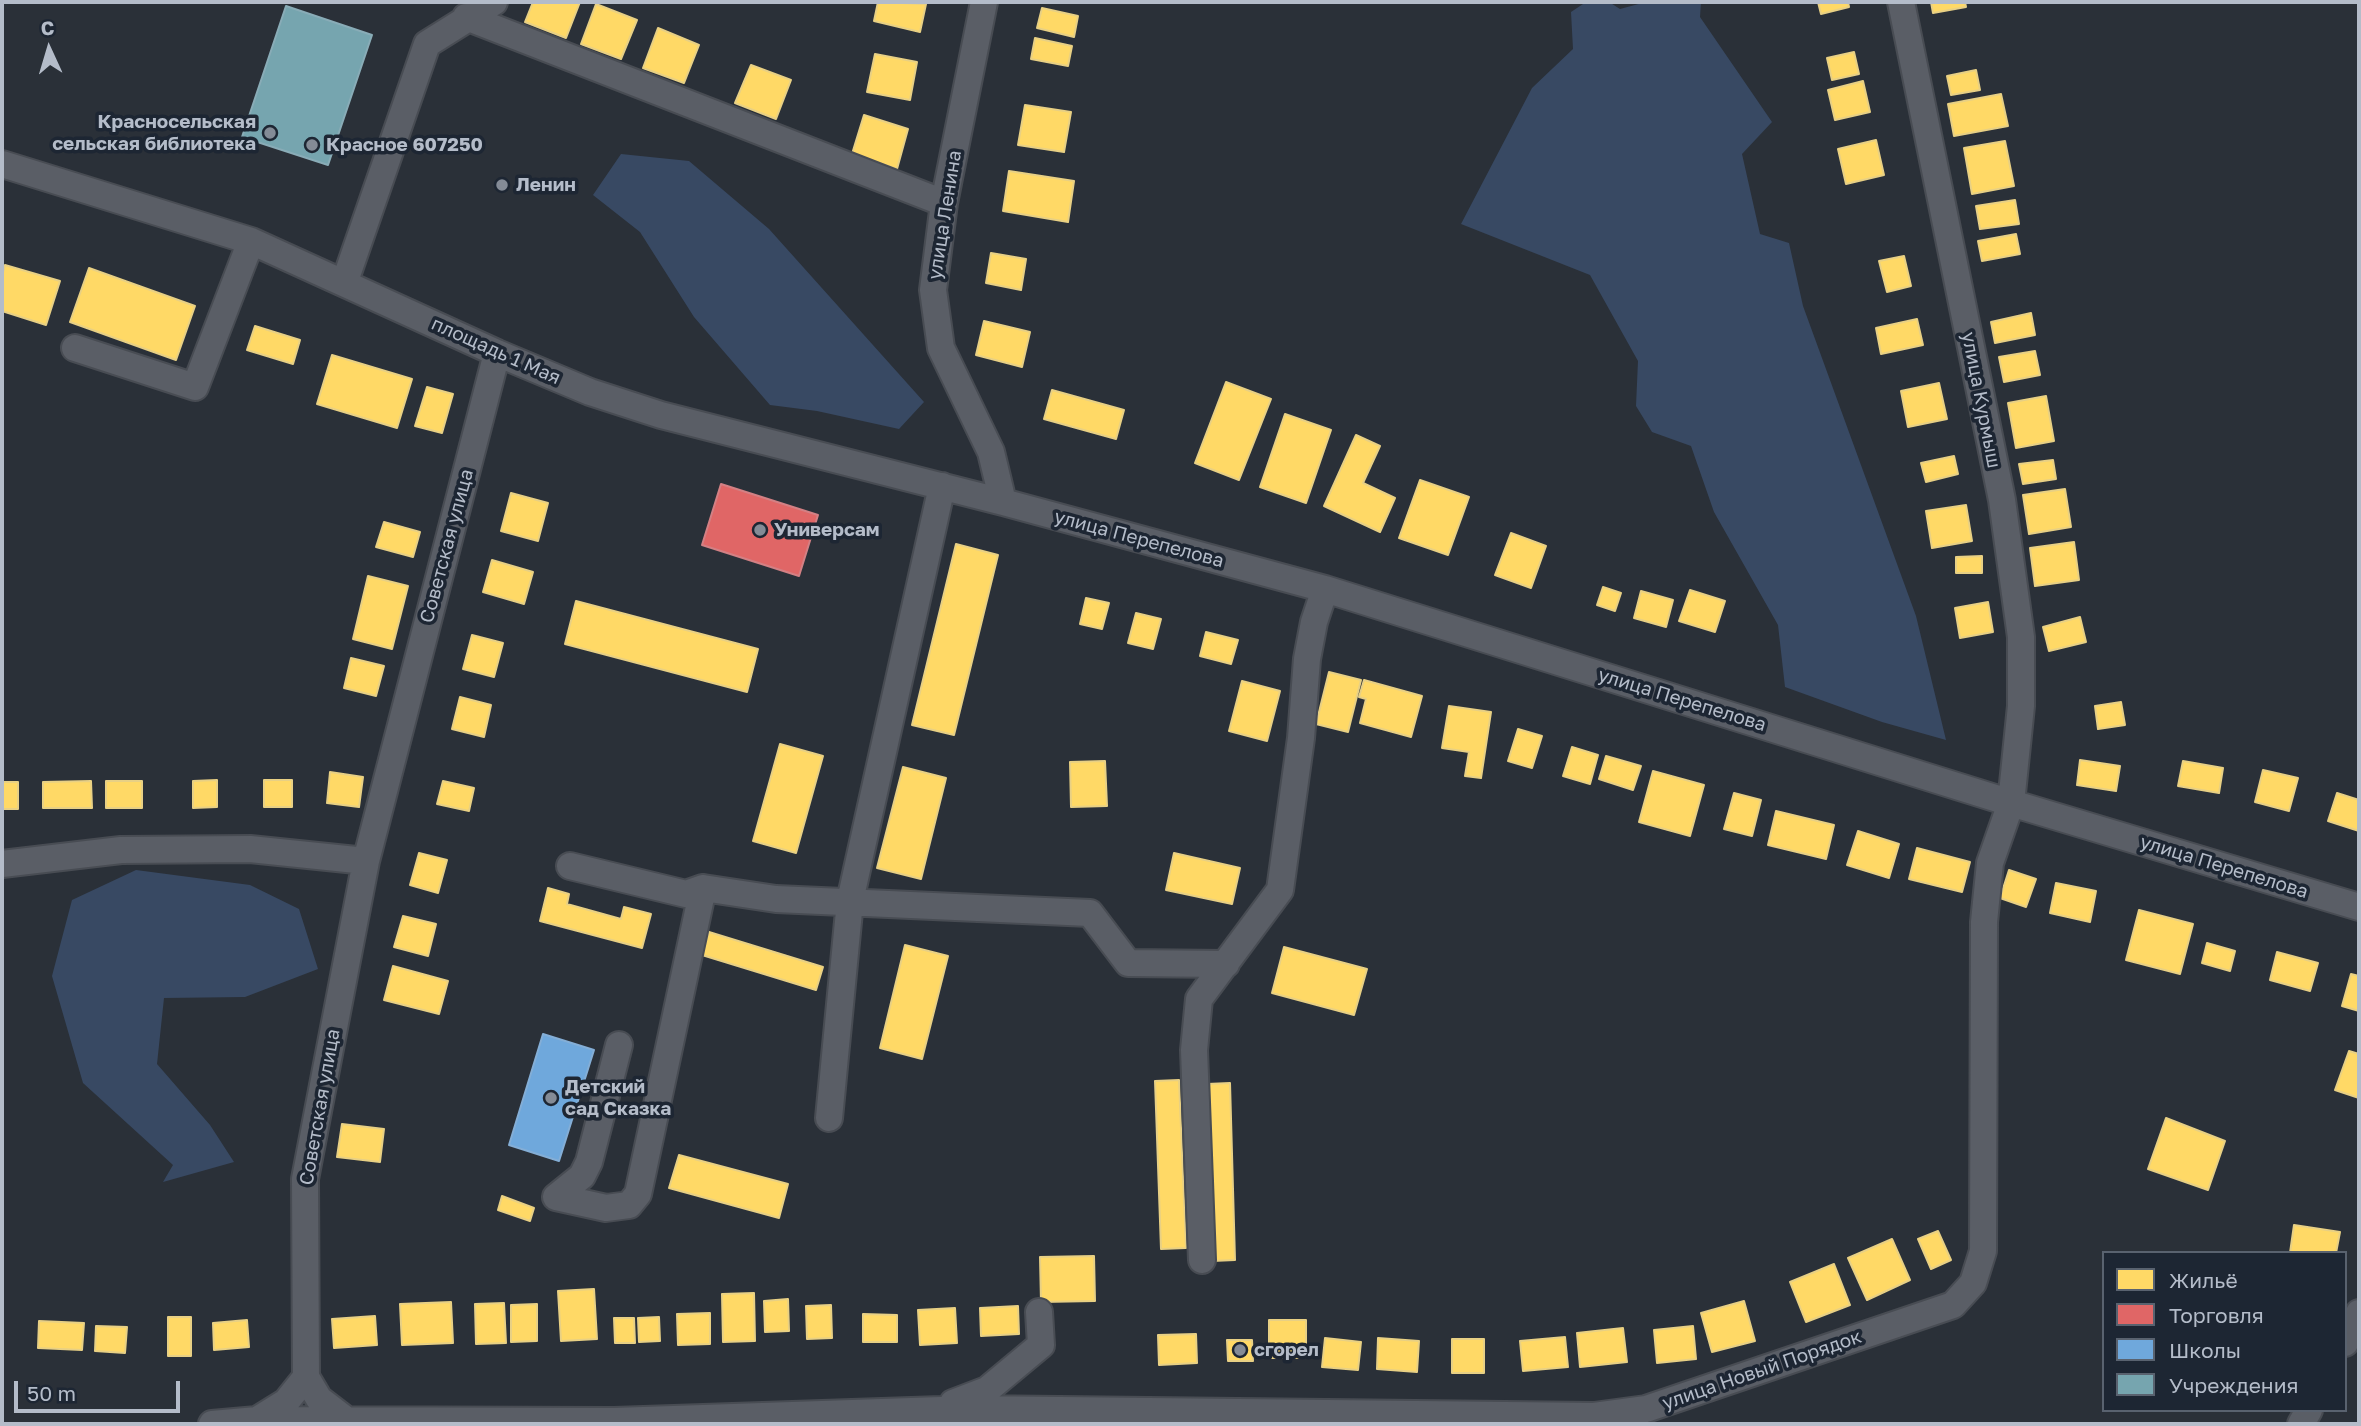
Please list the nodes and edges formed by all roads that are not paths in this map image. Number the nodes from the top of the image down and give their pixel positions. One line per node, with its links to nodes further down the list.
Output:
1 (494, 2): 4 (street)
2 (984, 2): 6 (street, улица Ленина)
3 (1901, 2): 14 (street, улица Курмыш)
4 (466, 17): 6 (street); 8 (street)
5 (2, 164): 7 (street, площадь 1 Мая)
6 (944, 203): 12 (street, улица Ленина)
7 (251, 241): 8 (street, площадь 1 Мая); 9 (street)
8 (345, 281): 10 (street, площадь 1 Мая)
9 (75, 348)
10 (497, 353): 11 (street, площадь 1 Мая); 15 (street, Советская улица)
11 (942, 486): 12 (street, площадь 1 Мая); 19 (street)
12 (1003, 502): 13 (street, улица Перепелова)
13 (1325, 589): 14 (street, улица Перепелова); 21 (street)
14 (2011, 803): 20 (street, улица Перепелова); 29 (street, улица Новый Порядок)
15 (366, 861): 16 (street); 28 (street, Советская улица)
16 (2, 864)
17 (570, 866): 18 (street)
18 (703, 888): 19 (street); 22 (street)
19 (850, 901): 21 (street); 23 (street)
20 (2359, 907)
21 (1226, 964): 24 (street)
22 (619, 1045)
23 (829, 1118)
24 (1202, 1260)
25 (1039, 1312): 30 (street)
26 (2359, 1313): 27 (street)
27 (2347, 1339)
28 (306, 1377): 31 (street); 32 (street)
29 (971, 1409): 30 (street, улица Новый Порядок); 34 (street)
30 (907, 1411): 32 (street, улица Новый Порядок)
31 (257, 1420): 32 (street, улица Новый Порядок); 33 (street, улица Новый Порядок)
32 (349, 1422)
33 (212, 1424)
34 (1005, 1424)

